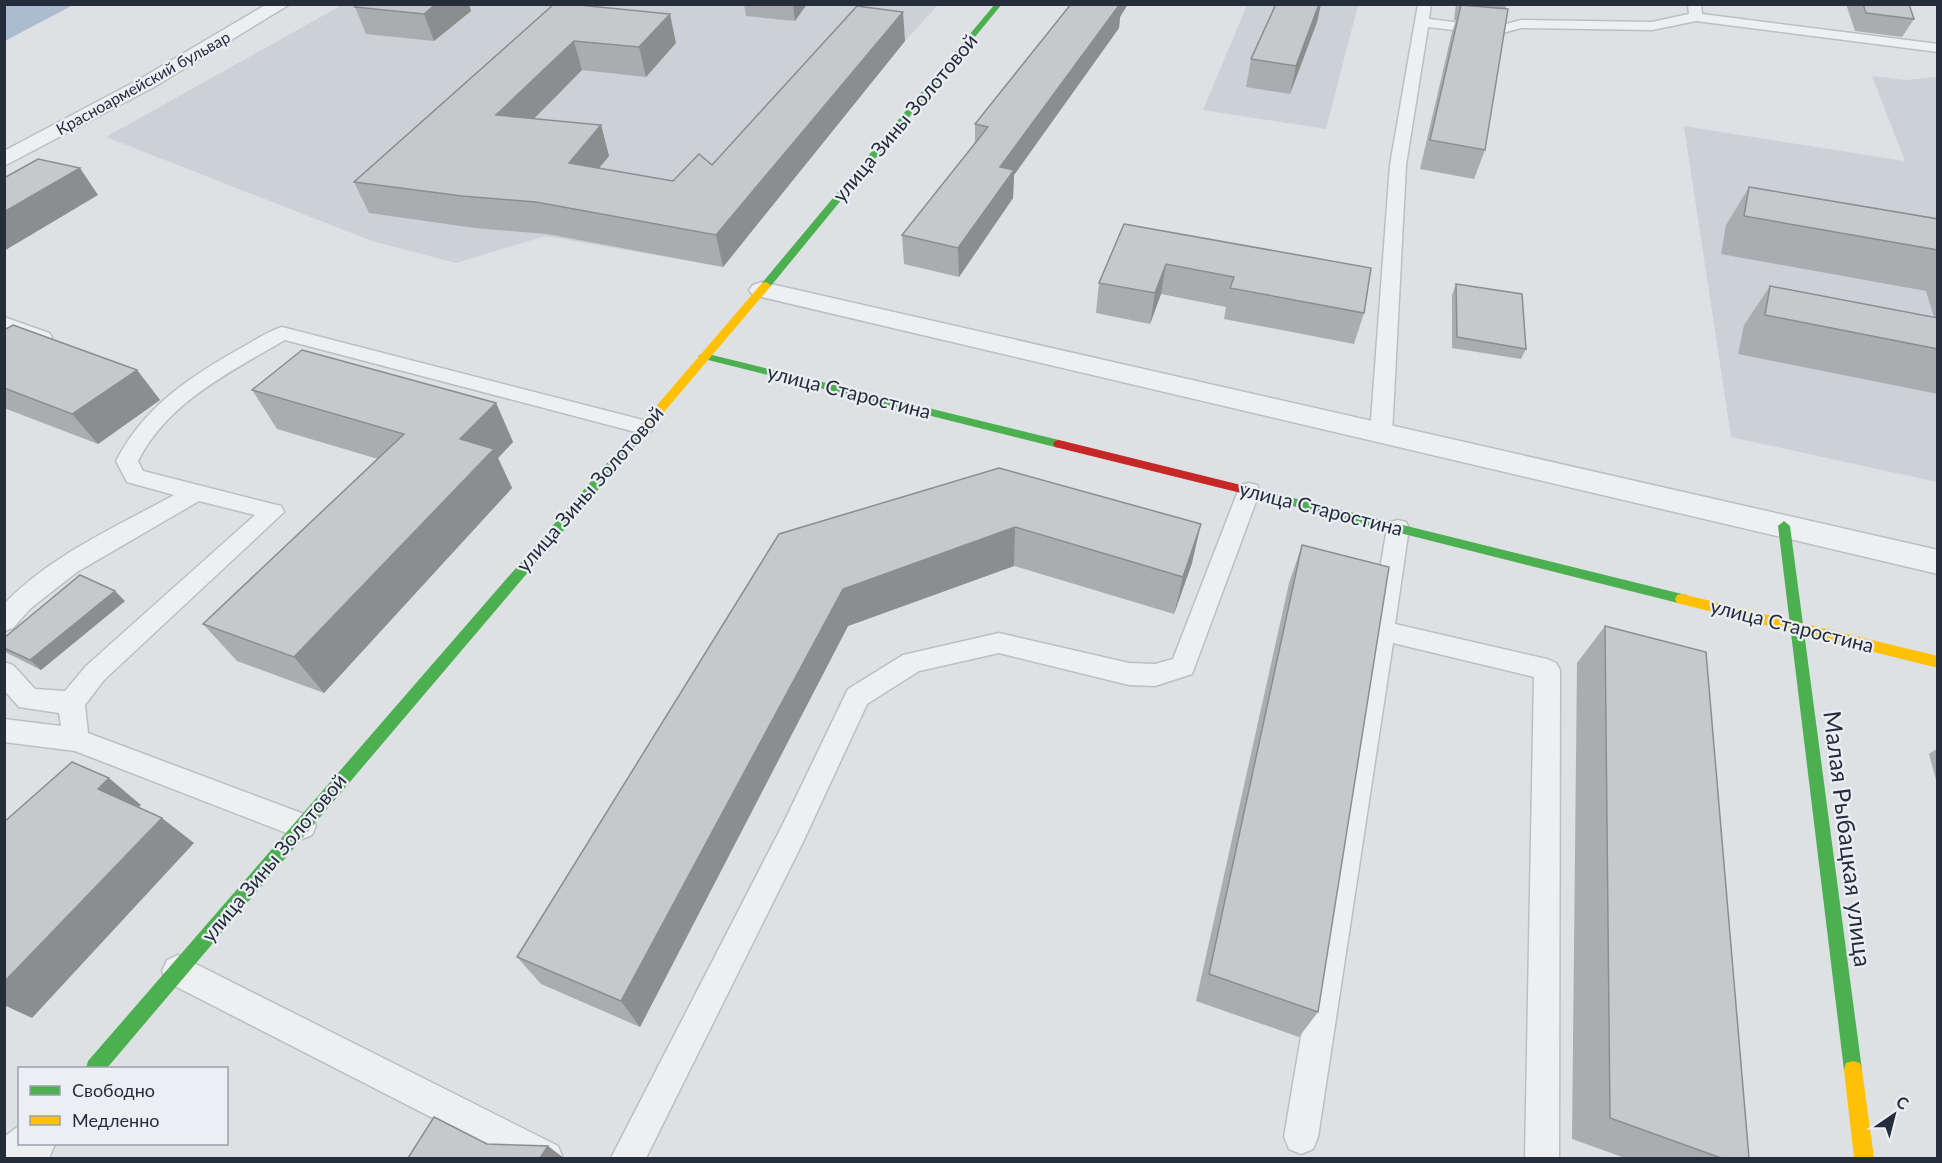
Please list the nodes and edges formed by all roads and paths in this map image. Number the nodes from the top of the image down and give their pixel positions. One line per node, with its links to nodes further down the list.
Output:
1 (281, 4): 7 (street, Красноармейский бульвар)
2 (999, 4): 8 (street, улица Зины Золотовой)
3 (1425, 4): 5 (lane)
4 (1695, 11): 5 (lane); 6 (lane)
5 (1422, 22): 13 (lane)
6 (1938, 48)
7 (4, 159)
8 (762, 290): 11 (street, улица Зины Золотовой); 13 (street)
9 (4, 323): 10 (lane)
10 (57, 343)
11 (704, 356): 12 (street, улица Зины Золотовой); 14 (street, улица Старостина)
12 (643, 427): 15 (lane); 27 (street, улица Зины Золотовой)
13 (1382, 434): 16 (street)
14 (1249, 492): 17 (street, улица Старостина); 34 (lane)
15 (195, 494): 19 (lane); 24 (lane)
16 (1784, 526): 18 (street); 20 (street, Малая Рыбацкая улица)
17 (1398, 528): 20 (street, улица Старостина); 21 (lane)
18 (1938, 562)
19 (4, 621)
20 (1798, 627): 22 (street, улица Старостина); 36 (street, Малая Рыбацкая улица)
21 (1382, 631): 30 (lane); 35 (lane)
22 (1938, 662)
23 (4, 672): 24 (lane)
24 (71, 703): 26 (lane)
25 (4, 730): 26 (lane)
26 (76, 740): 27 (lane)
27 (302, 826): 28 (street, улица Зины Золотовой)
28 (178, 971): 29 (street, улица Зины Золотовой); 33 (lane)
29 (96, 1067)
30 (1301, 1137)
31 (29, 1145): 32 (street)
32 (18, 1158)
33 (546, 1158)
34 (628, 1158)
35 (1542, 1158)
36 (1864, 1158)

